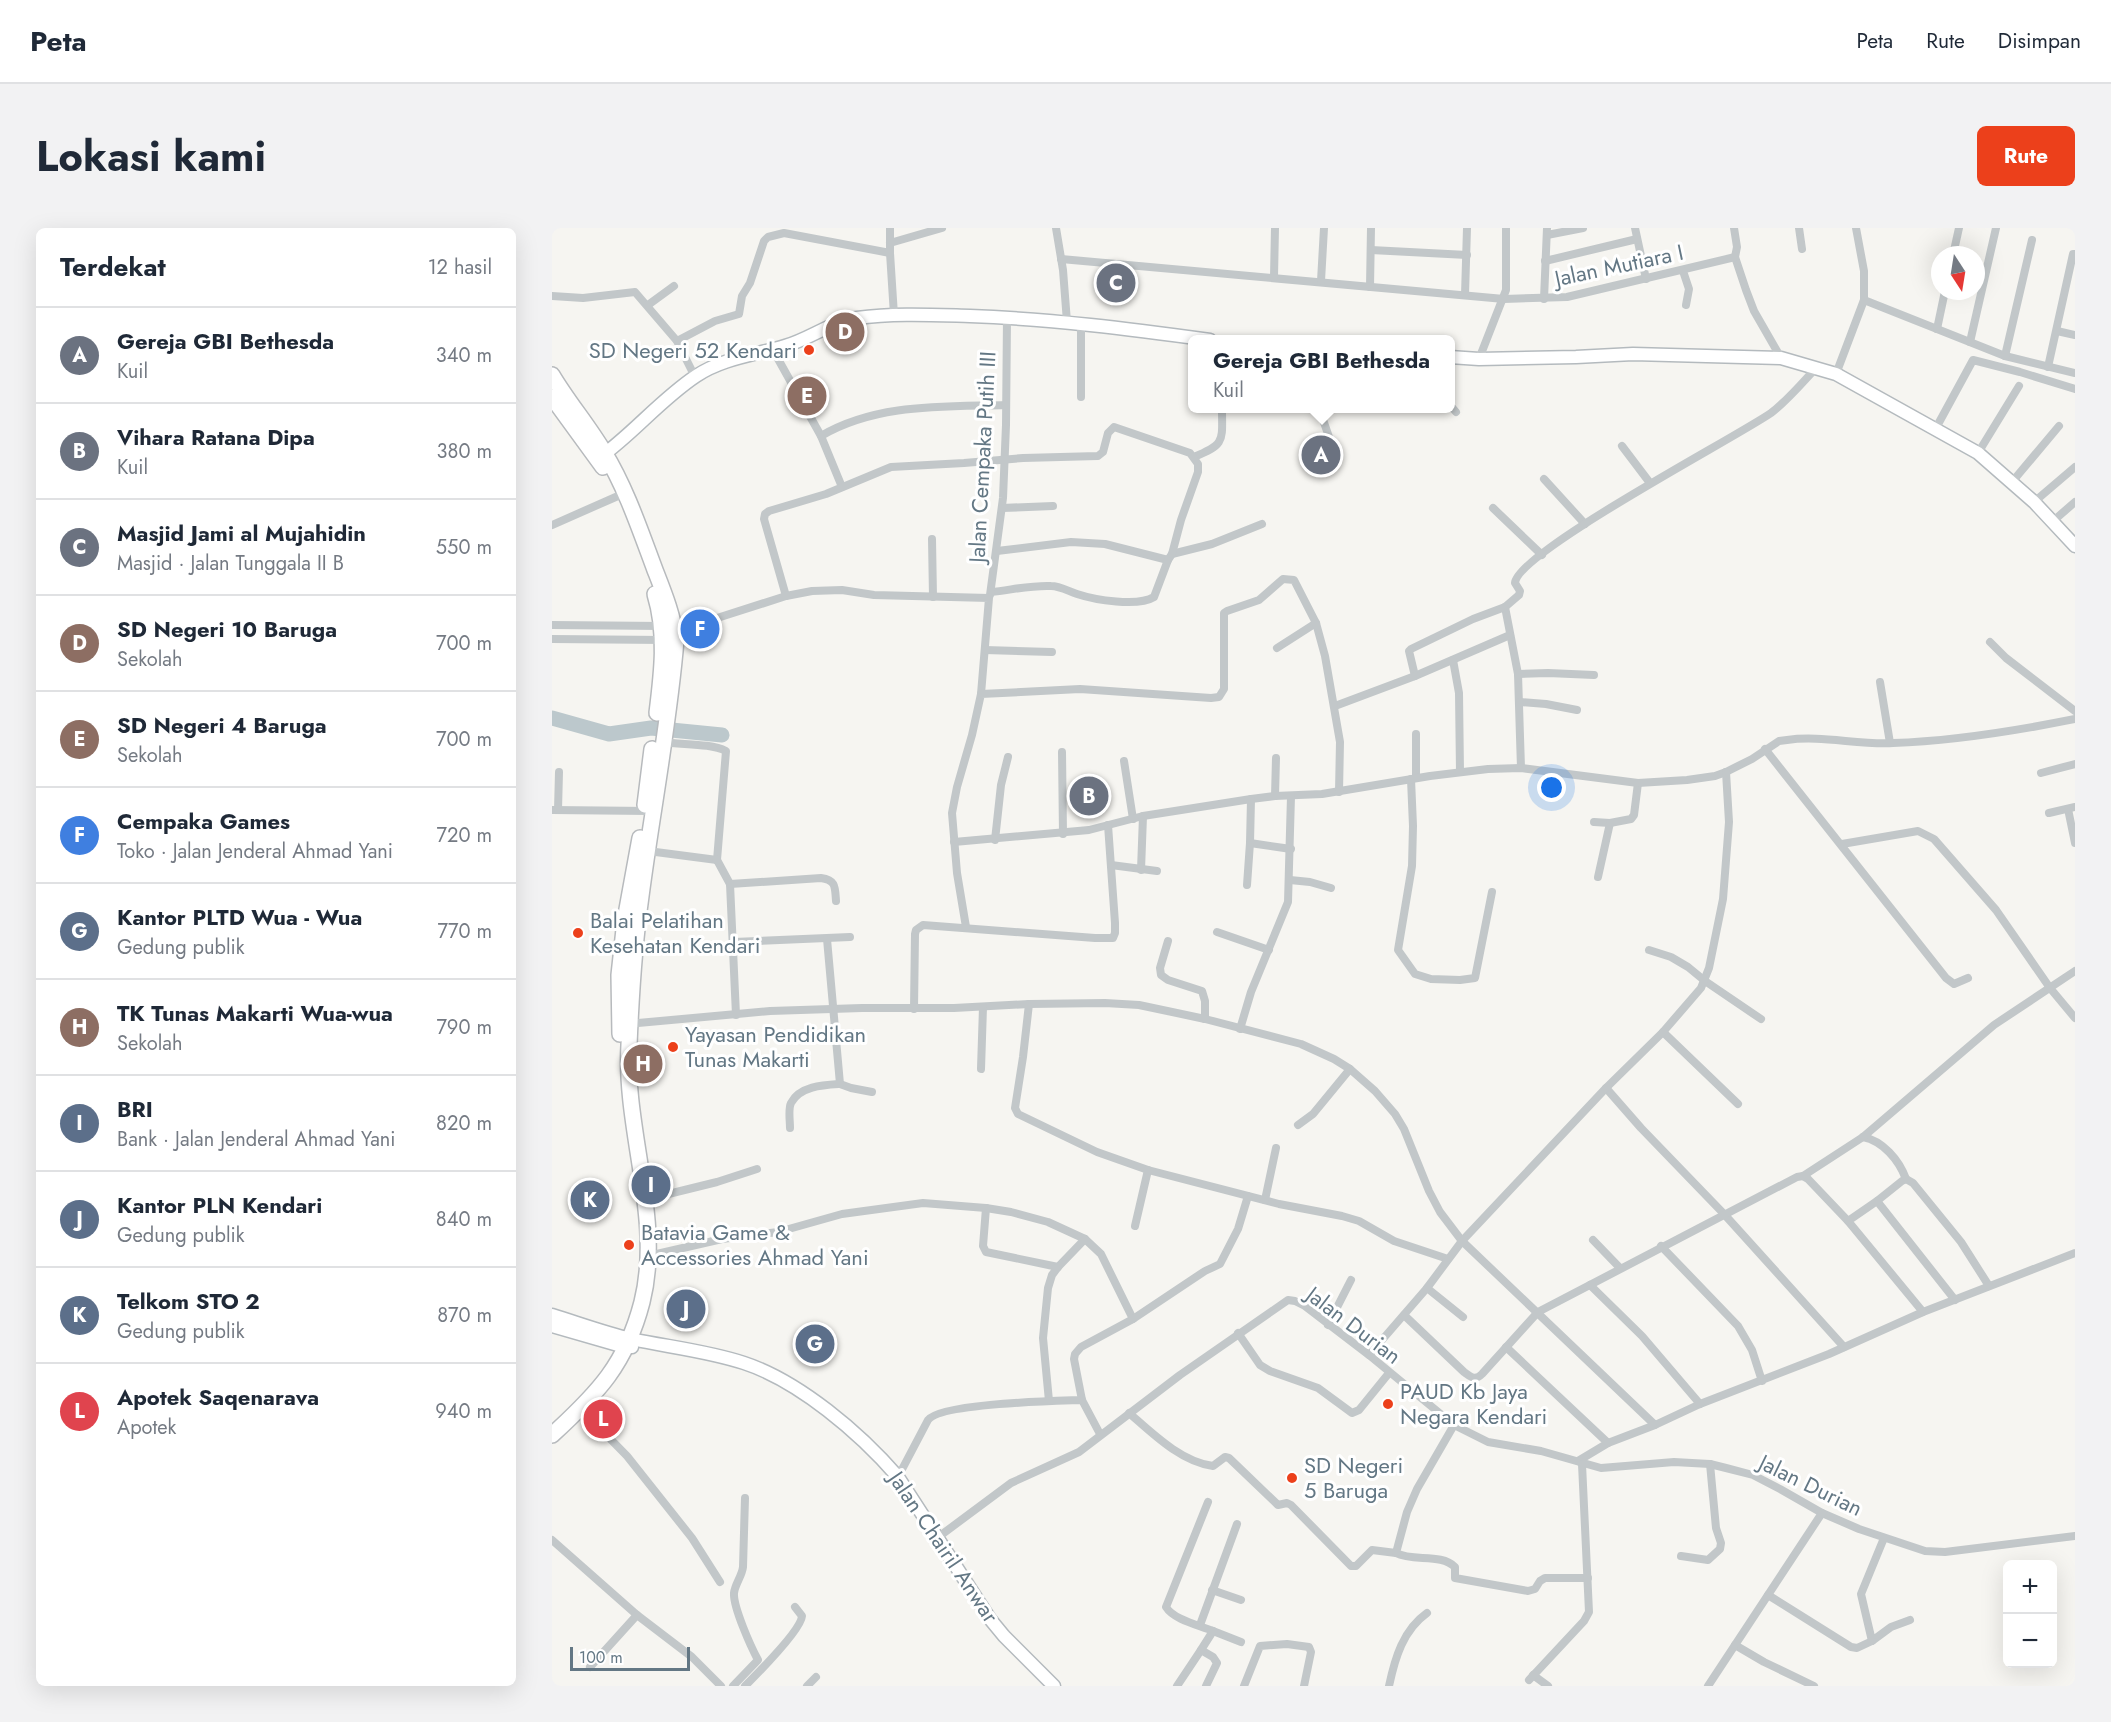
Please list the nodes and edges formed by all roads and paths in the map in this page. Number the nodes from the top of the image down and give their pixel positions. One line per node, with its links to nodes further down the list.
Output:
1 (890, 228): 19 (street)
2 (942, 228): 19 (street)
3 (1056, 228): 27 (street)
4 (1275, 228): 30 (street)
5 (1324, 228): 32 (street)
6 (1371, 228): 22 (street)
7 (1467, 228): 25 (street)
8 (1506, 228): 40 (street)
9 (1583, 228): 16 (street)
10 (1635, 228): 17 (street)
11 (1734, 228): 26 (street)
12 (1798, 228): 21 (street)
13 (1856, 228): 41 (street)
14 (1959, 228): 20 (street)
15 (1996, 228): 54 (street)
16 (1547, 232): 28 (street)
17 (1637, 239): 28 (street); 31 (street)
18 (2032, 240): 56 (street)
19 (890, 243): 23 (street)
20 (1955, 246)
21 (1802, 249)
22 (1371, 250): 25 (street); 34 (street)
23 (890, 253): 45 (street); 53 (street)
24 (2075, 254): 35 (street)
25 (1467, 255): 36 (street)
26 (1736, 257): 29 (street, Jalan Mutiara I); 58 (street)
27 (1061, 259): 30 (street, Jalan Mutiara I); 47 (street)
28 (1545, 261): 39 (street)
29 (1683, 271): 31 (street, Jalan Mutiara I); 44 (street)
30 (1274, 277): 32 (street, Jalan Mutiara I)
31 (1646, 279): 39 (street, Jalan Mutiara I)
32 (1321, 281): 34 (street, Jalan Mutiara I)
33 (674, 286): 43 (street)
34 (1370, 287): 36 (street, Jalan Mutiara I)
35 (2064, 293): 37 (street); 50 (street)
36 (1466, 295): 40 (street, Jalan Mutiara I)
37 (2075, 295)
38 (552, 296): 43 (street)
39 (1544, 298): 40 (street, Jalan Mutiara I)
40 (1504, 299): 59 (street)
41 (1864, 300): 49 (street); 63 (street)
42 (1943, 300): 49 (street)
43 (648, 305): 53 (street)
44 (1686, 305)
45 (894, 315): 46 (street); 55 (street)
46 (1007, 318): 47 (street); 70 (street, Jalan Cempaka Putih III)
47 (1067, 322): 48 (street)
48 (1082, 323): 52 (street); 69 (street)
49 (1937, 329): 54 (street)
50 (2057, 331): 51 (street); 60 (street)
51 (2075, 334)
52 (1188, 336)
53 (677, 340): 65 (street)
54 (1970, 342): 56 (street)
55 (772, 350): 65 (street); 75 (street)
56 (2005, 356): 60 (street)
57 (1455, 358): 59 (street)
58 (1781, 358): 59 (street); 61 (street)
59 (1479, 360)
60 (2048, 367): 62 (street)
61 (1816, 368): 63 (street); 85 (street)
62 (2075, 373)
63 (1836, 374): 74 (street)
64 (552, 375): 79 (highway)
65 (695, 377): 79 (street)
66 (2019, 386): 78 (street)
67 (2075, 389): 74 (street)
68 (552, 397): 79 (highway)
69 (1081, 397)
70 (1006, 405): 75 (street); 81 (street, Jalan Cempaka Putih III)
71 (1222, 413): 80 (street)
72 (1321, 413): 76 (street)
73 (2059, 426): 84 (street)
74 (1936, 428): 78 (street)
75 (821, 436): 86 (street)
76 (1329, 437)
77 (1622, 446): 85 (street)
78 (1978, 453): 84 (street)
79 (601, 456): 87 (highway); 108 (highway)
80 (1194, 457): 81 (street); 101 (street)
81 (1004, 460): 86 (street); 91 (street, Jalan Cempaka Putih III)
82 (2075, 466): 88 (street)
83 (1544, 479): 95 (street)
84 (2012, 482): 88 (street)
85 (1650, 483): 95 (street)
86 (842, 487): 103 (street)
87 (618, 496): 96 (street); 108 (highway)
88 (2034, 502): 93 (street)
89 (2075, 502): 93 (street)
90 (1053, 506): 91 (street)
91 (1002, 508): 99 (street, Jalan Cempaka Putih III)
92 (1493, 508): 100 (street)
93 (2052, 522): 98 (street)
94 (1262, 524): 101 (street)
95 (1585, 524): 100 (street)
96 (552, 525)
97 (932, 539): 104 (street)
98 (2074, 545)
99 (997, 551): 101 (street); 102 (street, Jalan Cempaka Putih III)
100 (1542, 555): 105 (street)
101 (1170, 557): 102 (street)
102 (990, 595): 104 (street); 113 (street, Jalan Cempaka Putih III)
103 (786, 596): 104 (street); 108 (street)
104 (933, 597)
105 (1505, 607): 109 (street); 118 (street)
106 (1316, 622): 112 (street); 120 (street); 122 (street)
107 (552, 625): 108 (street)
108 (672, 632): 110 (street); 126 (highway)
109 (1510, 635): 115 (street); 116 (street)
110 (552, 639)
111 (1990, 642): 124 (street)
112 (1277, 648)
113 (985, 650): 114 (street); 120 (street, Jalan Cempaka Putih III)
114 (1052, 652)
115 (1453, 660): 118 (street); 137 (street)
116 (1518, 675): 117 (street); 121 (street)
117 (1594, 675)
118 (1415, 676): 122 (street)
119 (1880, 682): 128 (street)
120 (981, 694): 157 (street, Jalan Cempaka Putih III)
121 (1520, 702): 123 (street); 135 (street)
122 (1335, 706): 142 (street)
123 (1577, 710)
124 (2075, 711)
125 (2075, 719): 128 (street)
126 (661, 730): 148 (highway); 163 (street)
127 (1416, 734): 140 (street)
128 (1890, 743): 129 (street)
129 (1765, 749): 138 (street); 160 (street)
130 (1062, 752): 155 (street)
131 (1008, 757): 156 (street)
132 (1276, 758): 143 (street)
133 (1124, 761): 151 (street)
134 (2075, 764): 139 (street)
135 (1521, 768): 137 (street); 141 (street)
136 (560, 772): 147 (street)
137 (1460, 772): 140 (street)
138 (1726, 772): 141 (street); 184 (street)
139 (2041, 773)
140 (1414, 778): 142 (street); 172 (street)
141 (1638, 783): 153 (street)
142 (1339, 792): 144 (street)
143 (1275, 796): 144 (street); 145 (street)
144 (1291, 796): 161 (street)
145 (1251, 799): 150 (street); 158 (street)
146 (2071, 808): 149 (street); 159 (street)
147 (555, 810): 148 (street)
148 (650, 811): 162 (highway); 194 (highway)
149 (2049, 813)
150 (1143, 816): 151 (street); 165 (street)
151 (1133, 819): 154 (street)
152 (1594, 822): 153 (street)
153 (1610, 823): 167 (street)
154 (1108, 825): 155 (street); 164 (street)
155 (1063, 834): 156 (street)
156 (995, 840): 157 (street)
157 (954, 842): 174 (street, Jalan Cempaka Putih III)
158 (1250, 843): 161 (street); 170 (street)
159 (2075, 843)
160 (1842, 844): 183 (street); 185 (street)
161 (1291, 849): 168 (street)
162 (648, 851): 163 (street); 194 (highway)
163 (717, 860): 169 (street)
164 (1111, 865): 165 (street); 174 (street)
165 (1141, 870): 166 (street)
166 (1157, 871)
167 (1598, 877)
168 (1290, 880): 171 (street); 180 (street)
169 (730, 884): 173 (street); 179 (street)
170 (1247, 885)
171 (1331, 888)
172 (1492, 892)
173 (836, 901)
174 (966, 927): 189 (street)
175 (1217, 932): 180 (street)
176 (850, 937): 177 (street)
177 (827, 939): 179 (street); 188 (street)
178 (1168, 941): 192 (street)
179 (734, 942): 190 (street)
180 (1269, 950): 195 (street)
181 (1649, 950): 184 (street)
182 (2075, 971): 185 (street)
183 (1968, 978)
184 (1705, 981): 193 (street); 196 (street)
185 (2050, 988): 191 (street); 205 (street)
186 (1029, 1004): 187 (street); 192 (street); 208 (street)
187 (983, 1007): 189 (street); 197 (street)
188 (834, 1008): 189 (street); 190 (street); 199 (street)
189 (914, 1009)
190 (736, 1015): 194 (street)
191 (2075, 1018)
192 (1205, 1019): 195 (street)
193 (1761, 1019)
194 (625, 1024): 212 (highway); 242 (highway)
195 (1240, 1029): 198 (street)
196 (1664, 1032): 200 (street); 202 (street)
197 (981, 1069)
198 (1350, 1069): 203 (street); 221 (street)
199 (840, 1084): 201 (street); 204 (street)
200 (1606, 1088): 216 (street); 221 (street)
201 (872, 1092)
202 (1737, 1104)
203 (1298, 1125)
204 (790, 1128)
205 (1863, 1137): 209 (street); 210 (street)
206 (1276, 1148): 213 (street)
207 (757, 1168): 212 (street)
208 (1148, 1170): 211 (street); 218 (street)
209 (1803, 1176): 216 (street); 217 (street)
210 (1906, 1179): 214 (street); 230 (street)
211 (1248, 1196): 213 (street); 238 (street)
212 (645, 1200): 224 (highway)
213 (1265, 1200): 225 (street)
214 (1877, 1201): 217 (street); 232 (street)
215 (986, 1208): 219 (street); 224 (street); 226 (street)
216 (1724, 1214): 222 (street); 244 (street)
217 (1848, 1221): 234 (street)
218 (1135, 1226)
219 (1085, 1239): 226 (street); 238 (street)
220 (1593, 1240): 227 (street)
221 (1462, 1241): 225 (street); 233 (street)
222 (1661, 1246): 227 (street); 248 (street)
223 (2075, 1253): 230 (street)
224 (648, 1256): 242 (highway)
225 (1448, 1258): 231 (street)
226 (1058, 1267): 250 (street)
227 (1620, 1268): 229 (street)
228 (1351, 1280): 239 (street)
229 (1590, 1285): 233 (street); 251 (street)
230 (1989, 1286): 232 (street)
231 (1427, 1288): 236 (street); 237 (street)
232 (1955, 1299): 234 (street)
233 (1538, 1312): 243 (street); 256 (street)
234 (1923, 1312): 244 (street)
235 (552, 1315): 242 (street)
236 (1404, 1315): 243 (street); 245 (street)
237 (1463, 1317)
238 (1133, 1319): 249 (street)
239 (1328, 1325): 241 (street, Jalan Durian); 245 (street, Jalan Durian)
240 (552, 1326): 242 (street)
241 (1238, 1333): 247 (street); 253 (street, Jalan Durian)
242 (624, 1342): 246 (street, Jalan Chairil Anwar); 252 (highway); 254 (highway)
243 (1506, 1347): 259 (street)
244 (1844, 1347): 248 (street)
245 (1369, 1355): 247 (street, Jalan Durian)
246 (727, 1361): 262 (street, Jalan Chairil Anwar); 269 (street, Jalan Chairil Anwar)
247 (1389, 1373): 255 (street, Jalan Durian)
248 (1762, 1381): 251 (street)
249 (1082, 1400): 250 (street); 257 (street)
250 (1049, 1401): 262 (street)
251 (1700, 1404): 256 (street)
252 (580, 1408): 258 (highway); 274 (street)
253 (1129, 1413): 257 (street, Jalan Durian); 271 (street)
254 (552, 1425)
255 (1454, 1425): 260 (street, Jalan Durian); 271 (street)
256 (1655, 1425): 259 (street)
257 (1100, 1434): 269 (street, Jalan Durian)
258 (552, 1435)
259 (1608, 1443): 260 (street)
260 (1580, 1462): 261 (street, Jalan Durian); 273 (street)
261 (1710, 1464): 265 (street, Jalan Durian); 272 (street)
262 (898, 1477): 269 (street, Jalan Chairil Anwar)
263 (745, 1497): 288 (street)
264 (1208, 1502): 282 (street)
265 (1822, 1513): 268 (street, Jalan Durian); 276 (street)
266 (1237, 1524): 275 (street)
267 (2075, 1536): 268 (street, Jalan Durian)
268 (1884, 1538): 285 (street)
269 (935, 1539): 295 (street, Jalan Chairil Anwar); 296 (street, Jalan Chairil Anwar)
270 (552, 1540): 280 (street)
271 (1396, 1553): 273 (street)
272 (1681, 1556)
273 (1588, 1578): 302 (street)
274 (720, 1582)
275 (1212, 1590): 277 (street); 282 (street)
276 (1768, 1595): 285 (street); 286 (street)
277 (1241, 1600)
278 (795, 1606): 288 (street)
279 (1428, 1613): 301 (street)
280 (637, 1615): 289 (street); 292 (street)
281 (1910, 1620): 285 (street)
282 (1200, 1625): 283 (street)
283 (1213, 1631): 284 (street); 287 (street)
284 (1241, 1641)
285 (1872, 1641)
286 (1734, 1644): 303 (street); 304 (street)
287 (1201, 1650): 297 (street); 298 (street)
288 (761, 1662): 291 (street); 293 (street)
289 (590, 1667)
290 (816, 1677): 294 (street)
291 (751, 1684)
292 (721, 1686)
293 (732, 1686)
294 (807, 1686)
295 (1049, 1686)
296 (1054, 1686)
297 (1177, 1686)
298 (1206, 1686)
299 (1244, 1686): 300 (street)
300 (1304, 1686)
301 (1389, 1686)
302 (1548, 1686)
303 (1708, 1686)
304 (1814, 1686)

